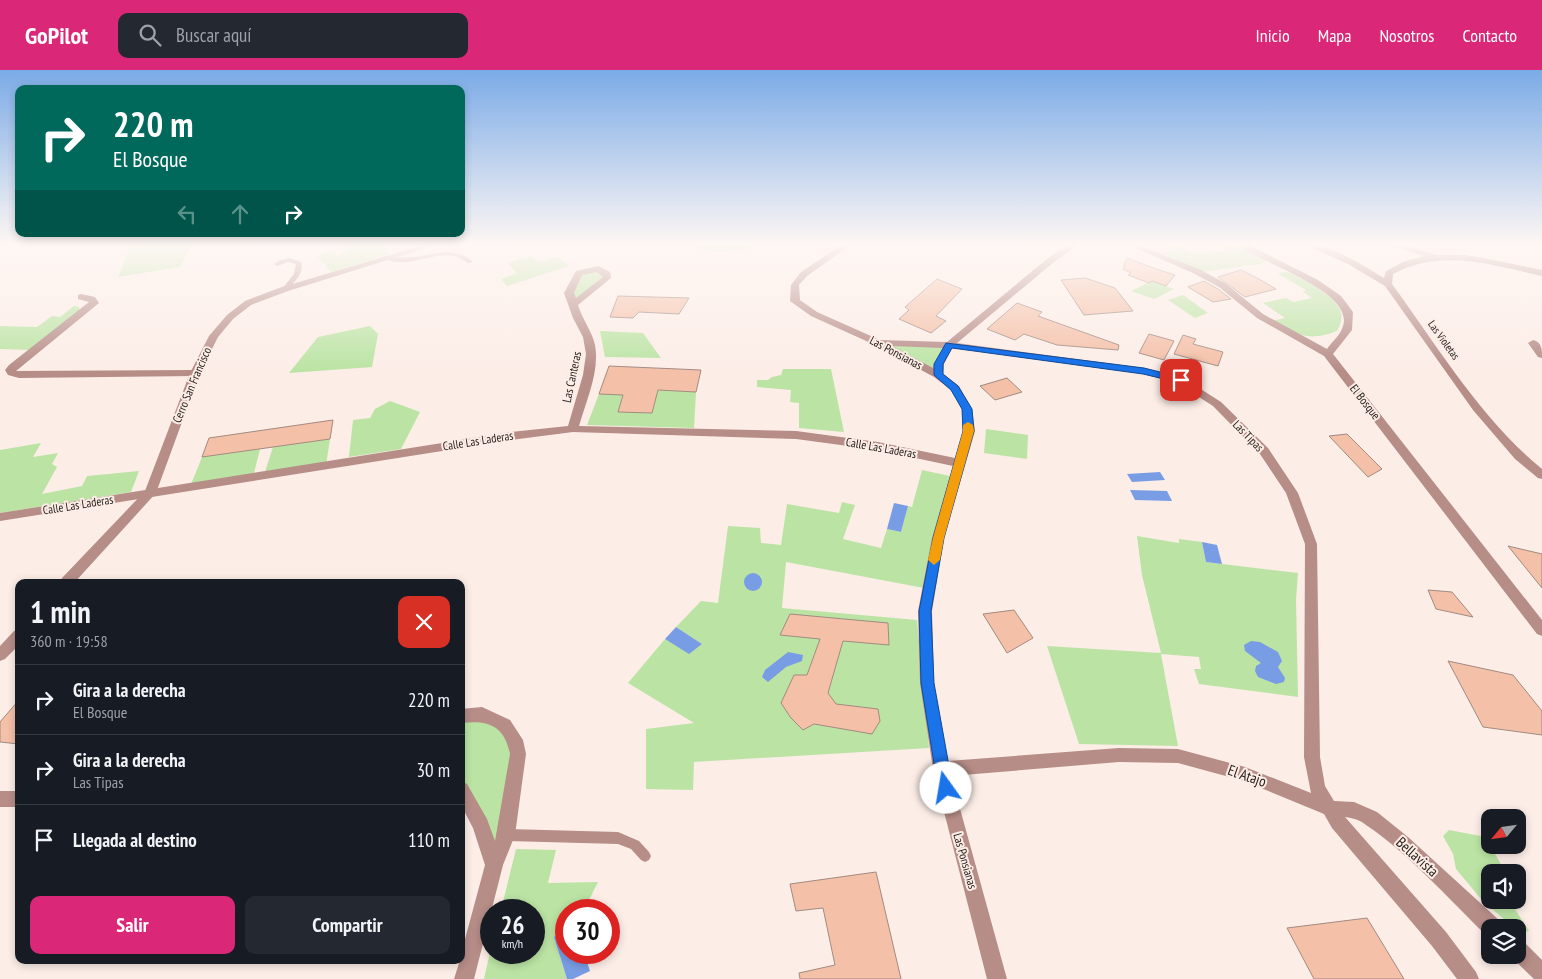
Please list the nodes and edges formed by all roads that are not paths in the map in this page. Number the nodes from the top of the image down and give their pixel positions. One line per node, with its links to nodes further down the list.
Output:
1 (287, 286): 8 (lane)
2 (293, 286): 8 (street, Cerro San Francisco)
3 (795, 286): 11 (street, Las Ponsianas)
4 (1019, 286): 13 (street)
5 (1224, 286): 14 (street, El Bosque)
6 (1321, 286): 14 (street)
7 (1390, 286): 22 (street, Las Violetas)
8 (285, 289): 18 (street, Cerro San Francisco)
9 (81, 297): 16 (street)
10 (575, 303): 20 (street, Las Canteras)
11 (878, 343): 13 (street, Las Tipas); 19 (street, Las Ponsianas)
12 (1533, 343): 15 (street)
13 (949, 345): 19 (street); 34 (street, Las Tipas)
14 (1328, 354): 26 (street, El Bosque)
15 (1542, 355)
16 (22, 360): 17 (street); 17 (street)
17 (38, 367): 18 (street)
18 (195, 373): 23 (street, Cerro San Francisco)
19 (938, 375): 21 (street, Las Ponsianas)
20 (573, 429): 21 (street, Calle Las Laderas); 23 (street, Calle Las Laderas)
21 (959, 463): 30 (street, Las Ponsianas)
22 (1542, 475)
23 (150, 493): 24 (street, Calle Las Laderas); 25 (street, Cerro San Francisco)
24 (0, 517)
25 (70, 579)
26 (1542, 630)
27 (15, 639): 28 (street)
28 (0, 655)
29 (465, 716): 35 (street)
30 (941, 768): 34 (street, El Atajo); 42 (street, Las Ponsianas)
31 (465, 796): 37 (street)
32 (0, 799): 33 (street)
33 (15, 799)
34 (1329, 808): 38 (street, Bellavista); 43 (street)
35 (506, 835): 36 (lane); 37 (street)
36 (645, 856)
37 (494, 865): 41 (street)
38 (1483, 919)
39 (1526, 958): 40 (street)
40 (1542, 973)
41 (464, 979)
42 (997, 979)
43 (1469, 979)

